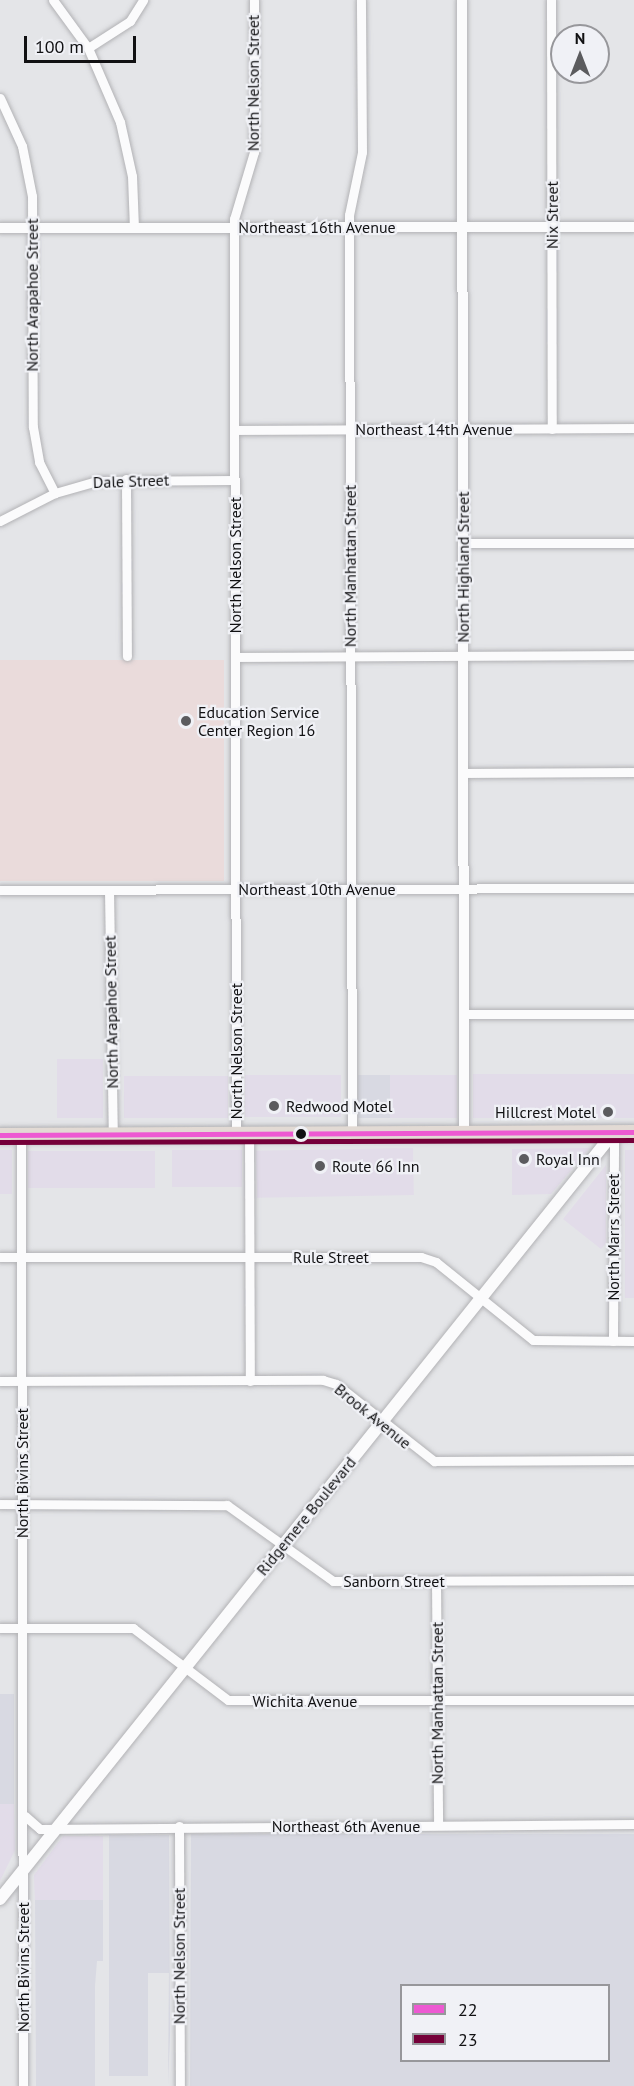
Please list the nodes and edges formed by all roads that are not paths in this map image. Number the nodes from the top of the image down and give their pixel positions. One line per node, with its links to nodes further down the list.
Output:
1 (53, 0): 7 (street)
2 (142, 0): 7 (street)
3 (254, 0): 16 (street, North Nelson Street)
4 (361, 0): 9 (street, North Manhattan Street)
5 (462, 0): 10 (street, North Highland Street)
6 (551, 0): 11 (street, Nix Street)
7 (88, 48): 15 (street)
8 (0, 98): 14 (street, North Arapahoe Street)
9 (349, 227): 10 (street, Northeast 16th Avenue); 16 (street, Northeast 16th Avenue); 21 (street, North Manhattan Street)
10 (462, 227): 11 (street, Northeast 16th Avenue); 18 (street, North Highland Street)
11 (552, 227): 12 (street, Northeast 16th Avenue); 19 (street, Nix Street)
12 (634, 227)
13 (0, 228): 14 (street, Northeast 16th Avenue)
14 (33, 228): 15 (street, Northeast 16th Avenue); 24 (street, North Arapahoe Street)
15 (134, 228): 16 (street, Northeast 16th Avenue)
16 (234, 228): 20 (street, North Nelson Street)
17 (634, 428): 19 (street, Northeast 14th Avenue)
18 (462, 429): 19 (street, Northeast 14th Avenue); 21 (street, Northeast 14th Avenue); 26 (street, North Highland Street)
19 (552, 429)
20 (234, 430): 21 (street, Northeast 14th Avenue); 23 (street, North Nelson Street)
21 (349, 430): 30 (street, North Manhattan Street)
22 (126, 479): 23 (street, Dale Street); 24 (street, Dale Street); 29 (street)
23 (235, 480): 32 (street, North Nelson Street)
24 (55, 493): 25 (street, Dale Street)
25 (0, 521)
26 (463, 543): 27 (street); 31 (street, North Highland Street)
27 (634, 543)
28 (634, 655): 31 (street)
29 (127, 656)
30 (350, 656): 31 (street); 32 (street); 36 (street, North Manhattan Street)
31 (463, 656): 34 (street, North Highland Street)
32 (235, 657): 40 (street, North Nelson Street)
33 (634, 772): 34 (street)
34 (463, 773): 37 (street, North Highland Street)
35 (634, 888): 37 (street, Northeast 10th Avenue)
36 (350, 889): 37 (street, Northeast 10th Avenue); 40 (street, Northeast 10th Avenue); 47 (street, North Manhattan Street)
37 (463, 889): 41 (street, North Highland Street)
38 (0, 890): 39 (street, Northeast 10th Avenue)
39 (109, 890): 40 (street, Northeast 10th Avenue); 45 (street, North Arapahoe Street)
40 (235, 890): 46 (street, North Nelson Street)
41 (464, 1014): 42 (street); 48 (street, North Highland Street)
42 (634, 1014)
43 (614, 1132): 44 (highway); 48 (highway); 54 (main road, Ridgemere Boulevard); 55 (street, North Marrs Street)
44 (634, 1132)
45 (113, 1134): 46 (highway); 50 (highway)
46 (243, 1134): 47 (highway); 53 (street, North Nelson Street)
47 (352, 1134): 48 (highway)
48 (464, 1134)
49 (0, 1135): 50 (highway)
50 (21, 1135): 52 (street, North Bivins Street)
51 (0, 1257): 52 (street, Rule Street)
52 (21, 1257): 53 (street, Rule Street); 58 (street, North Bivins Street)
53 (249, 1257): 54 (street, Rule Street); 59 (street, North Nelson Street)
54 (482, 1300): 55 (street, Rule Street); 60 (main road, Ridgemere Boulevard)
55 (613, 1341): 56 (street, Rule Street)
56 (634, 1341)
57 (0, 1381): 58 (street, Brook Avenue)
58 (21, 1381): 59 (street, Brook Avenue); 63 (street, North Bivins Street)
59 (250, 1381): 60 (street, Brook Avenue)
60 (382, 1422): 61 (street, Brook Avenue); 64 (main road, Ridgemere Boulevard)
61 (634, 1460)
62 (0, 1504): 63 (street, Sanborn Street)
63 (22, 1504): 64 (street, Sanborn Street); 68 (street, North Bivins Street)
64 (283, 1545): 66 (street, Sanborn Street); 69 (main road, Ridgemere Boulevard)
65 (634, 1580): 66 (street, Sanborn Street)
66 (436, 1581): 71 (street, North Manhattan Street)
67 (0, 1628): 68 (street, Wichita Avenue)
68 (22, 1628): 69 (street, Wichita Avenue); 72 (street, North Bivins Street)
69 (184, 1668): 71 (street, Wichita Avenue); 76 (main road, Ridgemere Boulevard)
70 (634, 1700): 71 (street, Wichita Avenue)
71 (437, 1701): 75 (street, North Manhattan Street)
72 (23, 1812): 76 (street); 77 (street, North Bivins Street)
73 (634, 1824): 75 (street, Northeast 6th Avenue)
74 (179, 1826): 75 (street, Northeast 6th Avenue); 76 (street, Northeast 6th Avenue); 80 (street, North Nelson Street)
75 (438, 1826)
76 (58, 1827): 77 (main road, Ridgemere Boulevard)
77 (23, 1871): 78 (main road, Ridgemere Boulevard); 79 (street, North Bivins Street)
78 (0, 1899)
79 (23, 2086)
80 (180, 2086)

